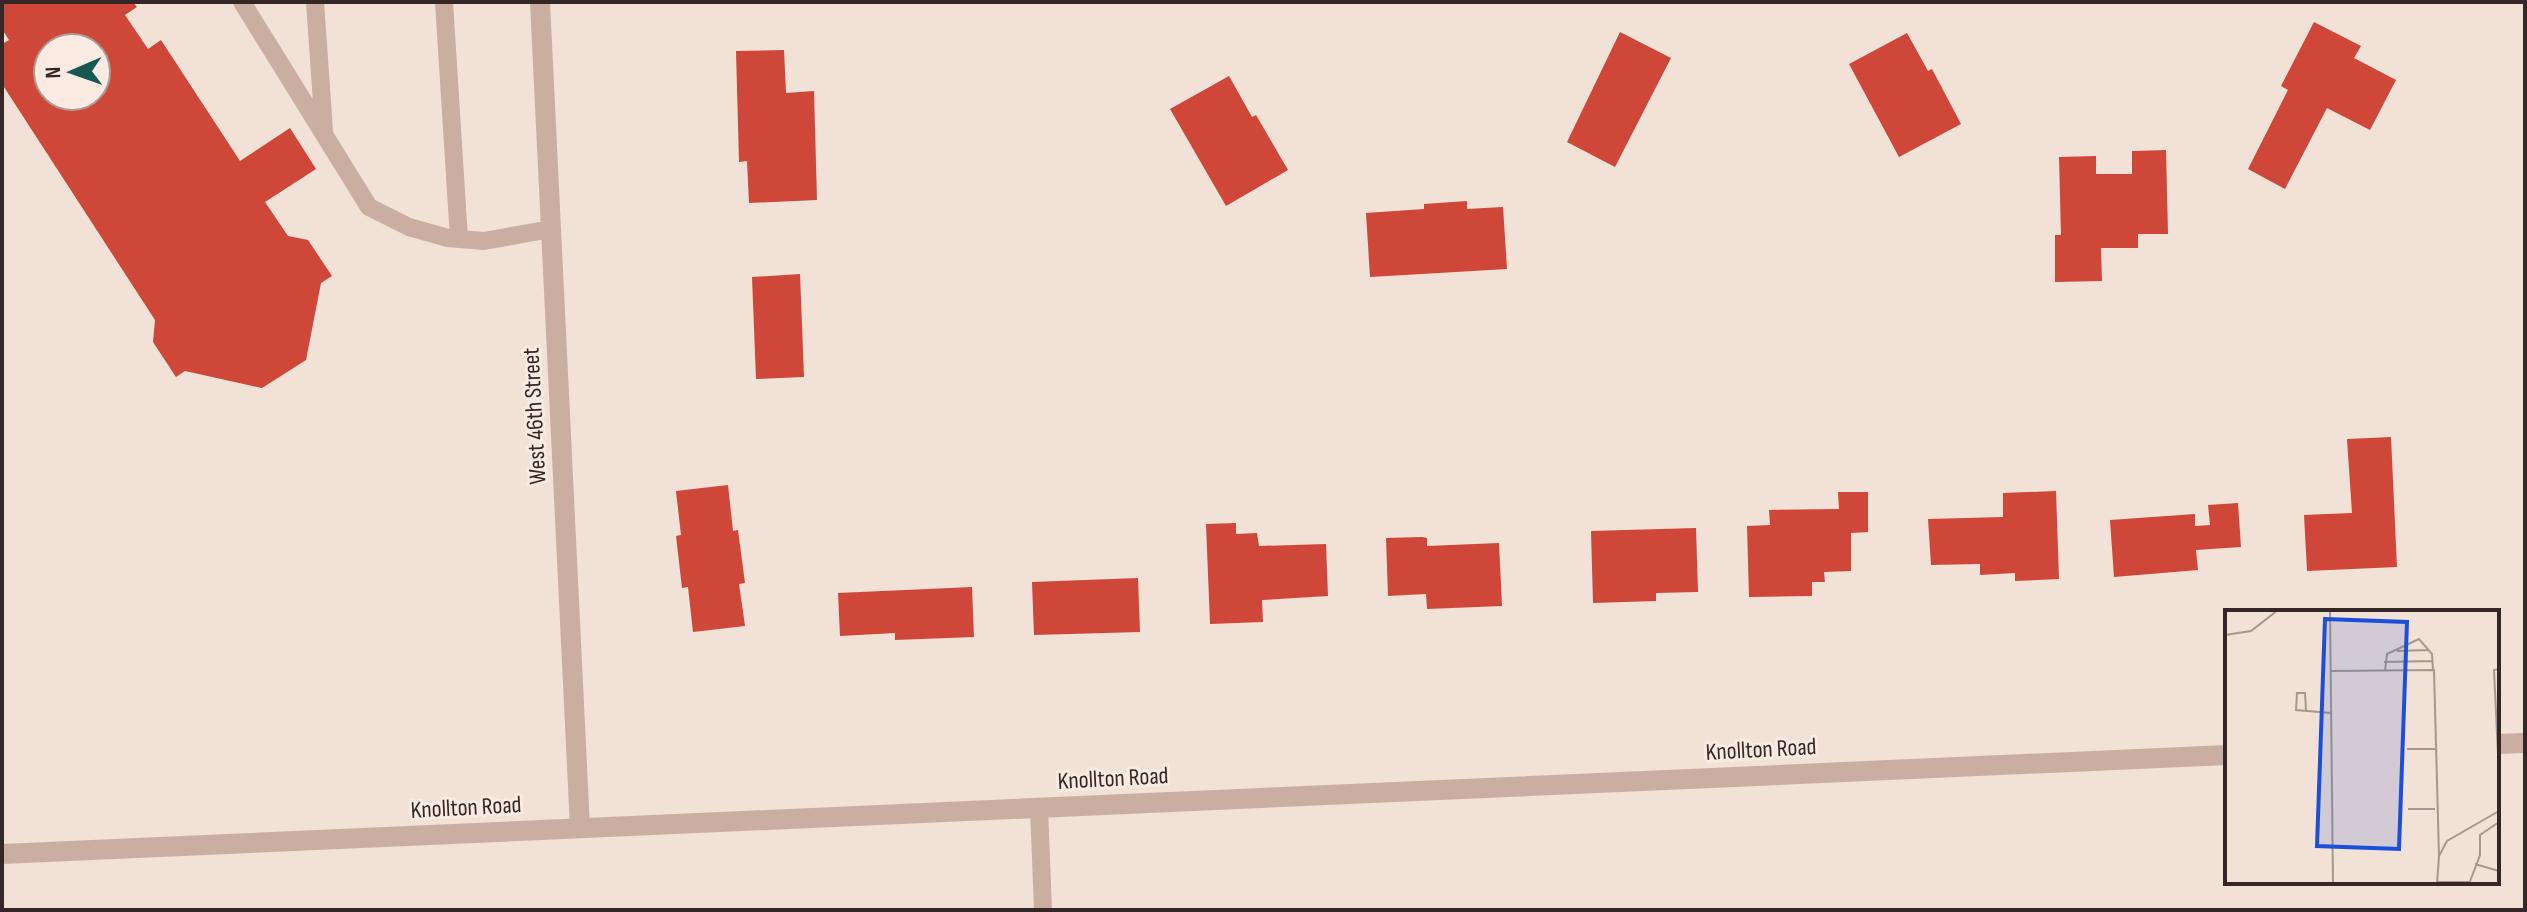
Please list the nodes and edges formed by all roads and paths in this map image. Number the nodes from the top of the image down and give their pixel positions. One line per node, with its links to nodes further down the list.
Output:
1 (242, 2): 5 (lane)
2 (315, 2): 5 (lane)
3 (444, 2): 7 (lane)
4 (540, 2): 6 (street, West 46th Street)
5 (324, 134): 7 (lane)
6 (551, 229): 7 (lane); 12 (street, West 46th Street)
7 (459, 239)
8 (2525, 743): 9 (street)
9 (2499, 744)
10 (2225, 755): 11 (street, Knollton Road)
11 (1039, 808): 12 (street, Knollton Road); 14 (lane)
12 (580, 828): 13 (street, Knollton Road)
13 (2, 854)
14 (1043, 910)

